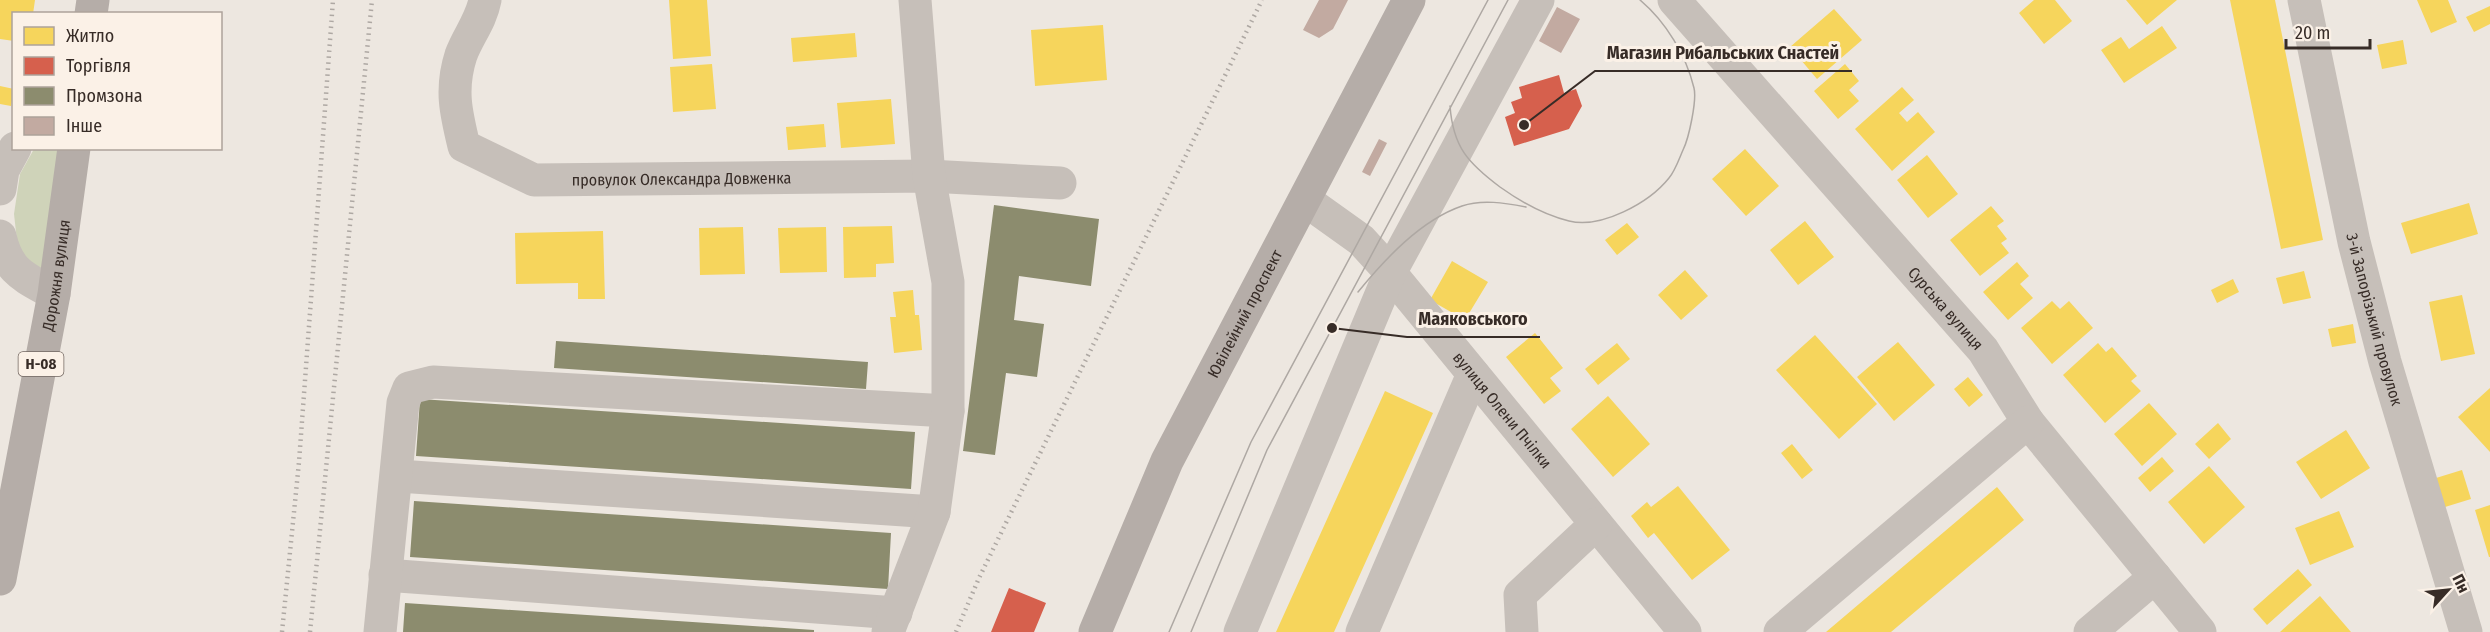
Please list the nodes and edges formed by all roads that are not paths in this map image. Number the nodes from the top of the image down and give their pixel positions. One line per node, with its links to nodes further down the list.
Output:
1 (485, 0): 11 (street, провулок Олександра Довженка)
2 (915, 0): 11 (street)
3 (1409, 0): 14 (main road, Ювілейний проспект)
4 (1538, 0): 17 (street)
5 (1674, 0): 21 (street, Сурська вулиця)
6 (2304, 0): 38 (street, 3-й Запорізький провулок)
7 (12, 137): 8 (street)
8 (0, 146)
9 (14, 150): 13 (street)
10 (74, 150): 18 (main road, Дорожня вулиця / Н-08)
11 (929, 176): 12 (street, провулок Олександра Довженка); 20 (street)
12 (1060, 183)
13 (0, 189)
14 (1305, 200): 17 (street, вулиця Олени Пчілки); 30 (main road, Ювілейний проспект)
15 (0, 236): 16 (street)
16 (6, 272): 18 (street)
17 (1390, 273): 19 (street, вулиця Олени Пчілки); 31 (street)
18 (54, 294): 27 (main road, Дорожня вулиця / Н-08)
19 (1473, 374): 24 (street, вулиця Олени Пчілки); 32 (street)
20 (948, 411): 22 (street); 23 (street)
21 (2028, 422): 26 (street, Сурська вулиця); 35 (street)
22 (398, 476): 23 (street); 25 (street)
23 (934, 512): 28 (street)
24 (1596, 524): 33 (street); 34 (street, вулиця Олени Пчілки)
25 (384, 575): 28 (street); 29 (street)
26 (2154, 577): 36 (street); 37 (street, Сурська вулиця)
27 (0, 579)
28 (892, 622)
29 (380, 632)
30 (1095, 632)
31 (1240, 632)
32 (1362, 632)
33 (1522, 632)
34 (1685, 632)
35 (1780, 632)
36 (2090, 632)
37 (2200, 632)
38 (2466, 632)

